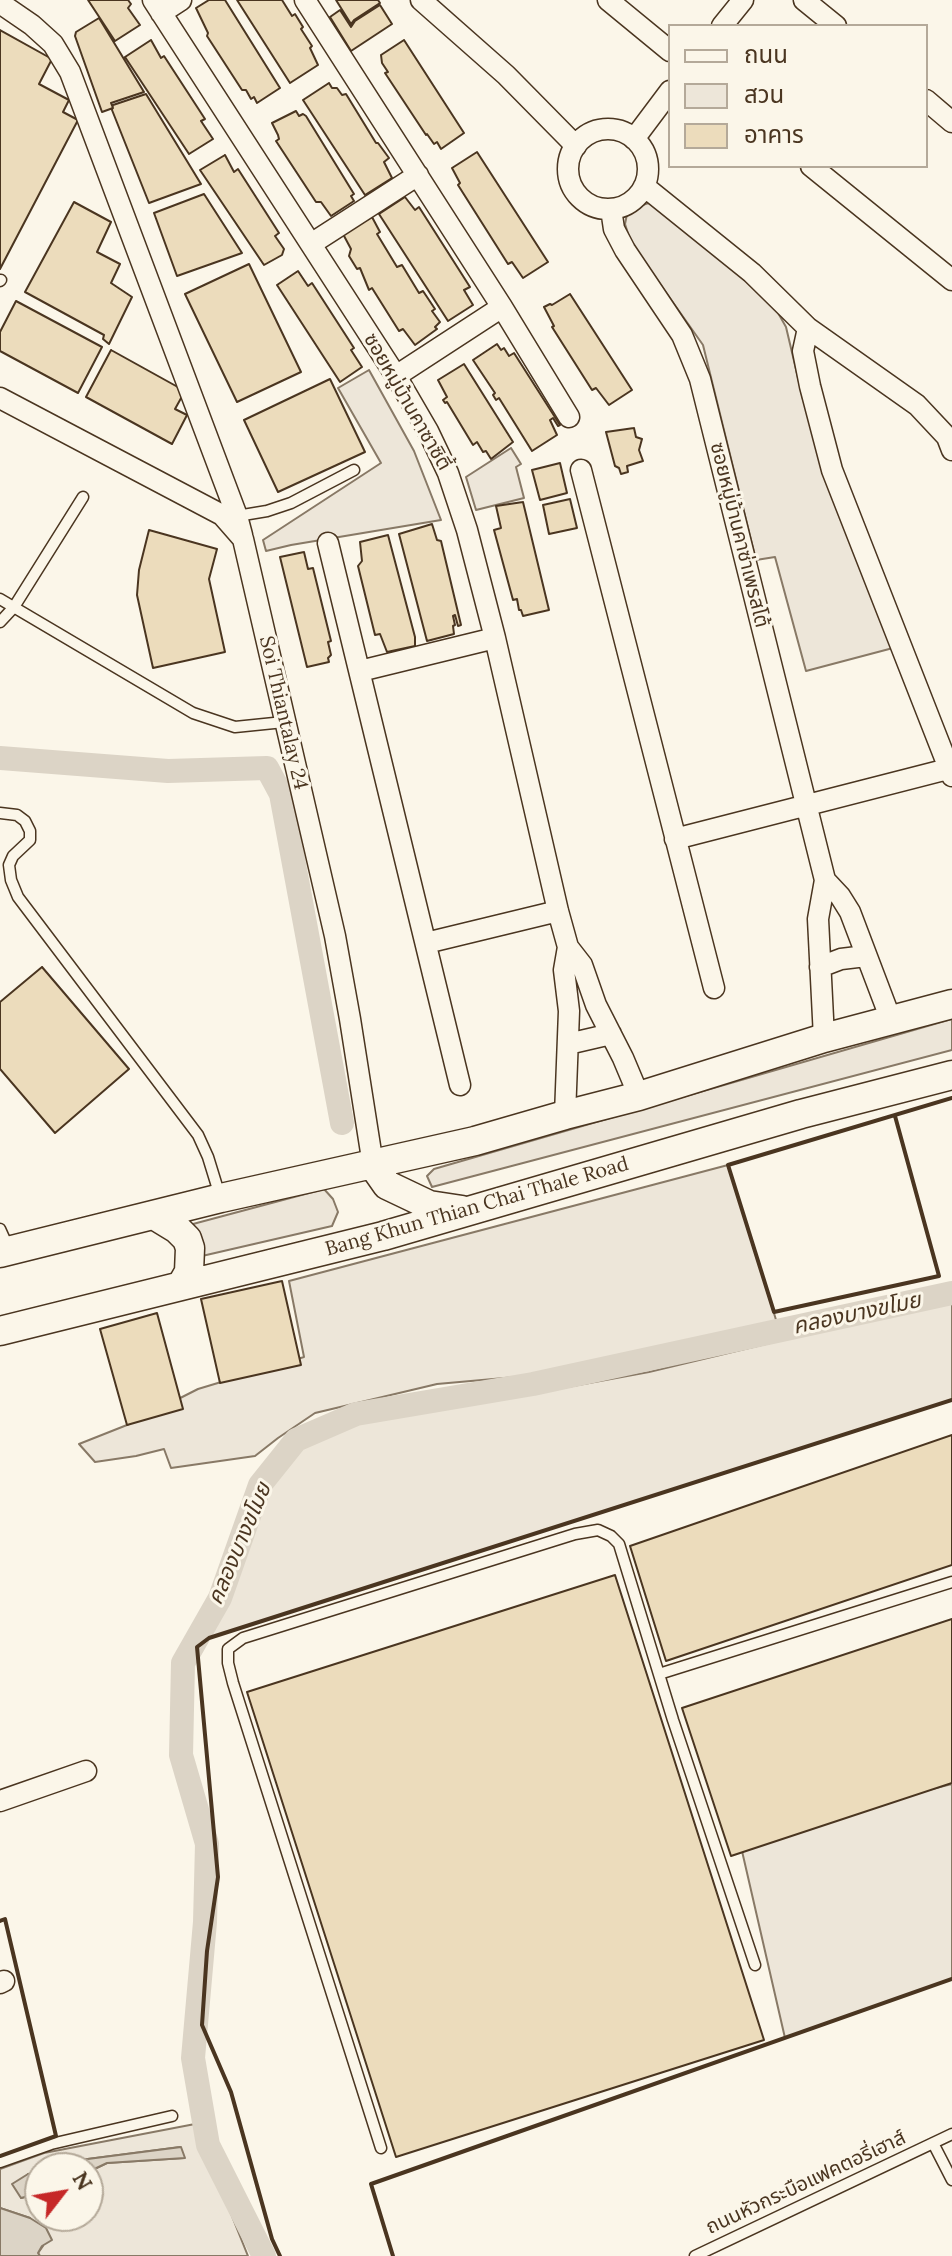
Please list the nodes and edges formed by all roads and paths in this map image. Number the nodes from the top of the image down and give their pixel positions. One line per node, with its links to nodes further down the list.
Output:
1 (181, 0): 8 (street)
2 (305, 0): 18 (street)
3 (421, 0): 16 (street)
4 (608, 0): 11 (street)
5 (743, 0): 9 (street)
6 (804, 0): 10 (street)
7 (0, 3): 32 (street, Soi Thiantalay 24)
8 (157, 6): 21 (street, ซอยหมู่บ้านคาซาซิตี้)
9 (724, 24)
10 (834, 24)
11 (668, 49)
12 (668, 94): 15 (street)
13 (928, 102): 14 (street)
14 (952, 122)
15 (634, 139): 16 (street); 19 (street)
16 (576, 146): 20 (street)
17 (813, 168): 22 (street)
18 (418, 175): 21 (street); 23 (street)
19 (644, 186): 20 (street); 24 (street)
20 (611, 209): 42 (street, ซอยหมู่บ้านคาซ่าเพรสโต้)
21 (311, 244): 25 (street, ซอยหมู่บ้านคาซาซิตี้)
22 (952, 280)
23 (502, 307): 25 (street); 27 (street)
24 (808, 328): 28 (street); 41 (street)
25 (396, 376): 38 (street, ซอยหมู่บ้านคาซาซิตี้)
26 (0, 398): 33 (street)
27 (569, 417)
28 (952, 450)
29 (354, 470): 32 (lane)
30 (581, 470): 44 (street)
31 (83, 497): 36 (lane)
32 (237, 516): 33 (street, Soi Thiantalay 24)
33 (243, 539): 40 (street, Soi Thiantalay 24)
34 (328, 543): 39 (street)
35 (0, 599): 36 (lane)
36 (14, 607): 37 (lane); 40 (lane)
37 (0, 622)
38 (495, 638): 39 (street); 46 (street, ซอยหมู่บ้านคาซาซิตี้)
39 (360, 671): 47 (street)
40 (284, 722): 61 (street, Soi Thiantalay 24)
41 (951, 771): 42 (street)
42 (806, 804): 44 (street); 45 (street, ซอยหมู่บ้านคาซ่าเพรสโต้)
43 (0, 813): 62 (lane)
44 (675, 839): 51 (street)
45 (825, 880): 49 (street, ซอยหมู่บ้านคาซ่าเพรสโต้); 50 (street, ซอยหมู่บ้านคาซ่าเพรสโต้)
46 (558, 911): 47 (street); 48 (street, ซอยหมู่บ้านคาซาซิตี้)
47 (426, 943): 58 (street)
48 (568, 947): 54 (street, ซอยหมู่บ้านคาซาซิตี้); 56 (street, ซอยหมู่บ้านคาซาซิตี้)
49 (866, 956): 50 (street); 53 (street, ซอยหมู่บ้านคาซ่าเพรสโต้)
50 (820, 967): 55 (street, ซอยหมู่บ้านคาซ่าเพรสโต้)
51 (714, 988)
52 (952, 1004): 53 (main road)
53 (891, 1020): 55 (main road)
54 (611, 1034): 56 (street); 59 (street, ซอยหมู่บ้านคาซาซิตี้)
55 (824, 1038): 59 (main road)
56 (568, 1044): 60 (street, ซอยหมู่บ้านคาซาซิตี้)
57 (952, 1075): 63 (main road, Bang Khun Thian Chai Thale Road)
58 (460, 1085)
59 (639, 1096): 60 (main road)
60 (565, 1115): 61 (main road)
61 (373, 1165): 62 (main road); 63 (main road)
62 (221, 1198): 64 (main road)
63 (471, 1211): 66 (main road, Bang Khun Thian Chai Thale Road)
64 (154, 1215): 65 (main road); 66 (main road)
65 (3, 1244)
66 (181, 1286): 67 (main road, Bang Khun Thian Chai Thale Road)
67 (0, 1331)
68 (952, 1582): 69 (lane)
69 (659, 1674): 72 (lane); 76 (lane)
70 (86, 1771): 71 (street)
71 (0, 1801)
72 (755, 1965)
73 (172, 2116): 77 (lane)
74 (952, 2134): 75 (lane, ถนนหัวกระบือแฟคตอรี่เฮาส์)
75 (933, 2143): 78 (lane, ถนนหัวกระบือแฟคตอรี่เฮาส์); 79 (lane, ถนนหัวกระบือแฟคตอรี่เฮาส์)
76 (381, 2148)
77 (0, 2162)
78 (952, 2180)
79 (695, 2256)

